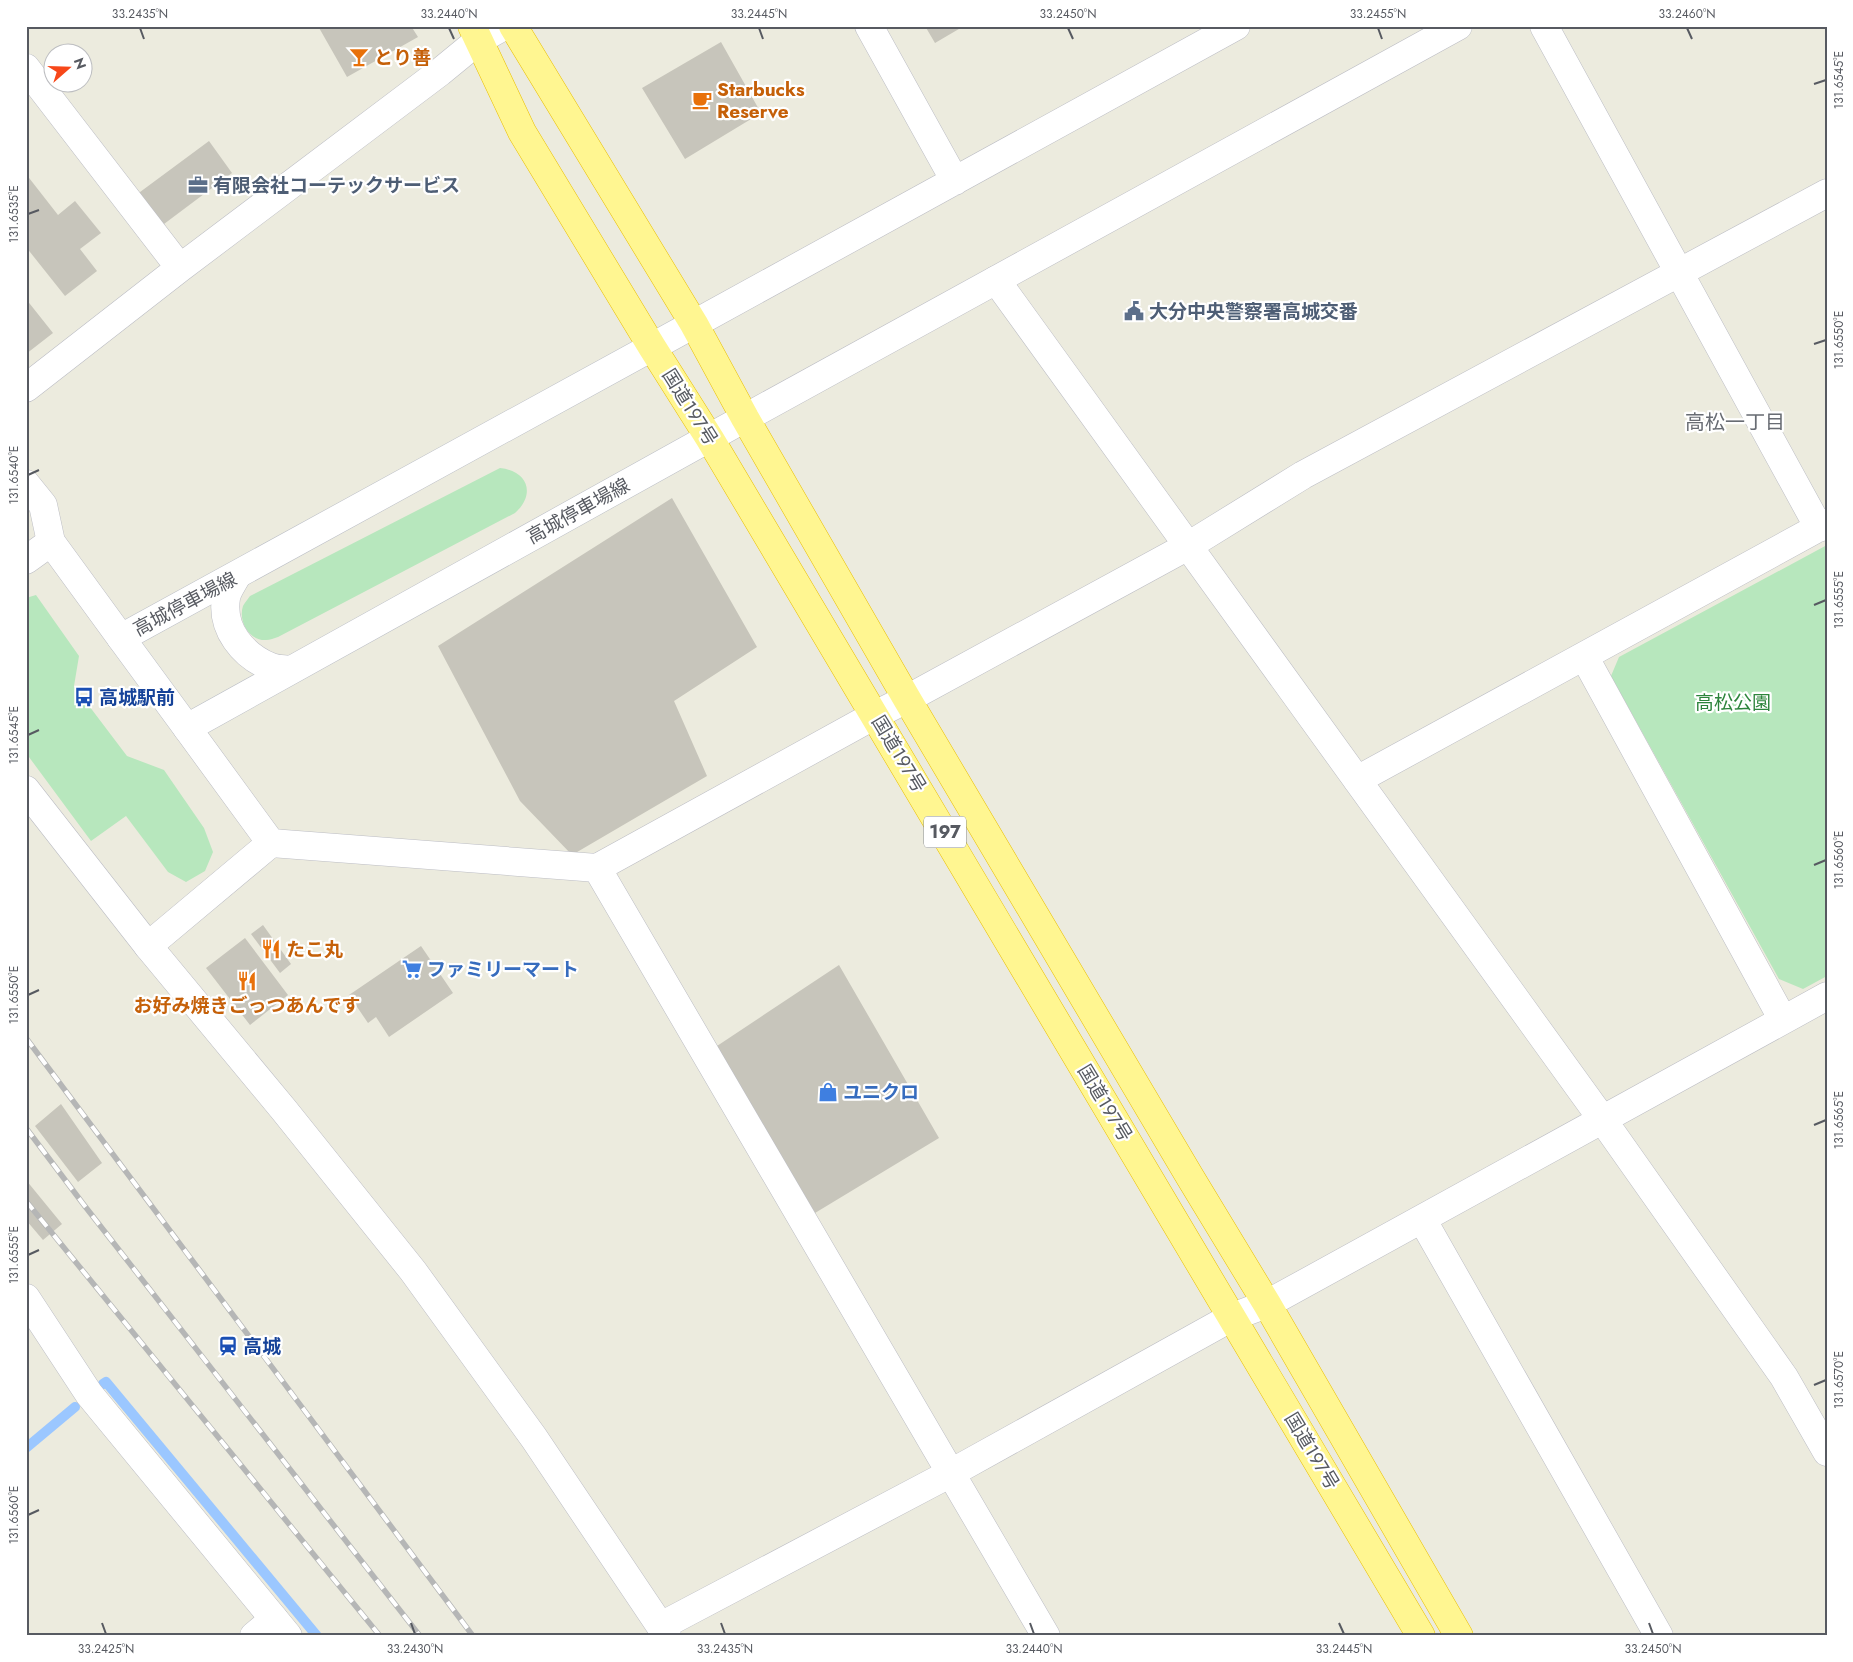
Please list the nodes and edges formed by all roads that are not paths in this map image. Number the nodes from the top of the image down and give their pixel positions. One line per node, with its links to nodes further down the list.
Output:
1 (504, 26): 7 (street)
2 (513, 26): 14 (highway, 国道197号 / 197)
3 (870, 26): 9 (street)
4 (1236, 26): 9 (street, 高城停車場線)
5 (1458, 26): 13 (street, 高城停車場線)
6 (1544, 26): 12 (street)
7 (476, 33): 11 (street); 15 (highway, 国道197号 / 197)
8 (26, 68): 11 (street)
9 (954, 181): 14 (street, 高城停車場線)
10 (1827, 193): 12 (street)
11 (180, 268): 16 (street)
12 (1679, 273): 20 (street); 22 (street)
13 (996, 280): 17 (street, 高城停車場線); 22 (street)
14 (694, 324): 15 (street, 高城停車場線); 17 (highway, 国道197号 / 197)
15 (652, 347): 18 (highway, 国道197号 / 197); 24 (street, 高城停車場線)
16 (26, 388)
17 (745, 418): 18 (street, 高城停車場線); 28 (highway, 国道197号 / 197)
18 (710, 439): 27 (street, 高城停車場線); 29 (highway, 国道197号 / 197)
19 (26, 484): 21 (street)
20 (1823, 526): 26 (street)
21 (50, 542): 23 (street); 25 (street)
22 (1188, 546): 28 (street); 31 (street)
23 (26, 560)
24 (236, 577): 25 (street, 高城停車場線); 27 (street)
25 (121, 638): 30 (street, 高城停車場線)
26 (1584, 656): 31 (street); 37 (street)
27 (290, 670): 30 (street, 高城停車場線)
28 (908, 699): 29 (street); 41 (highway, 国道197号 / 197)
29 (875, 715): 34 (street); 42 (highway, 国道197号 / 197)
30 (187, 728): 33 (street)
31 (1357, 780): 38 (street)
32 (26, 790): 35 (street)
33 (272, 843): 34 (street); 35 (street)
34 (597, 868): 44 (street)
35 (148, 946): 46 (street)
36 (1827, 996): 37 (street)
37 (1784, 1020): 38 (street)
38 (1602, 1120): 39 (street); 43 (street)
39 (1422, 1219): 41 (street); 50 (street)
40 (26, 1298): 45 (street)
41 (1267, 1304): 42 (street); 49 (highway, 国道197号 / 197)
42 (1232, 1317): 44 (street); 48 (highway, 国道197号 / 197)
43 (1827, 1452)
44 (951, 1472): 46 (street); 47 (street)
45 (272, 1630)
46 (664, 1631)
47 (1046, 1636)
48 (1421, 1636)
49 (1459, 1636)
50 (1659, 1636)

